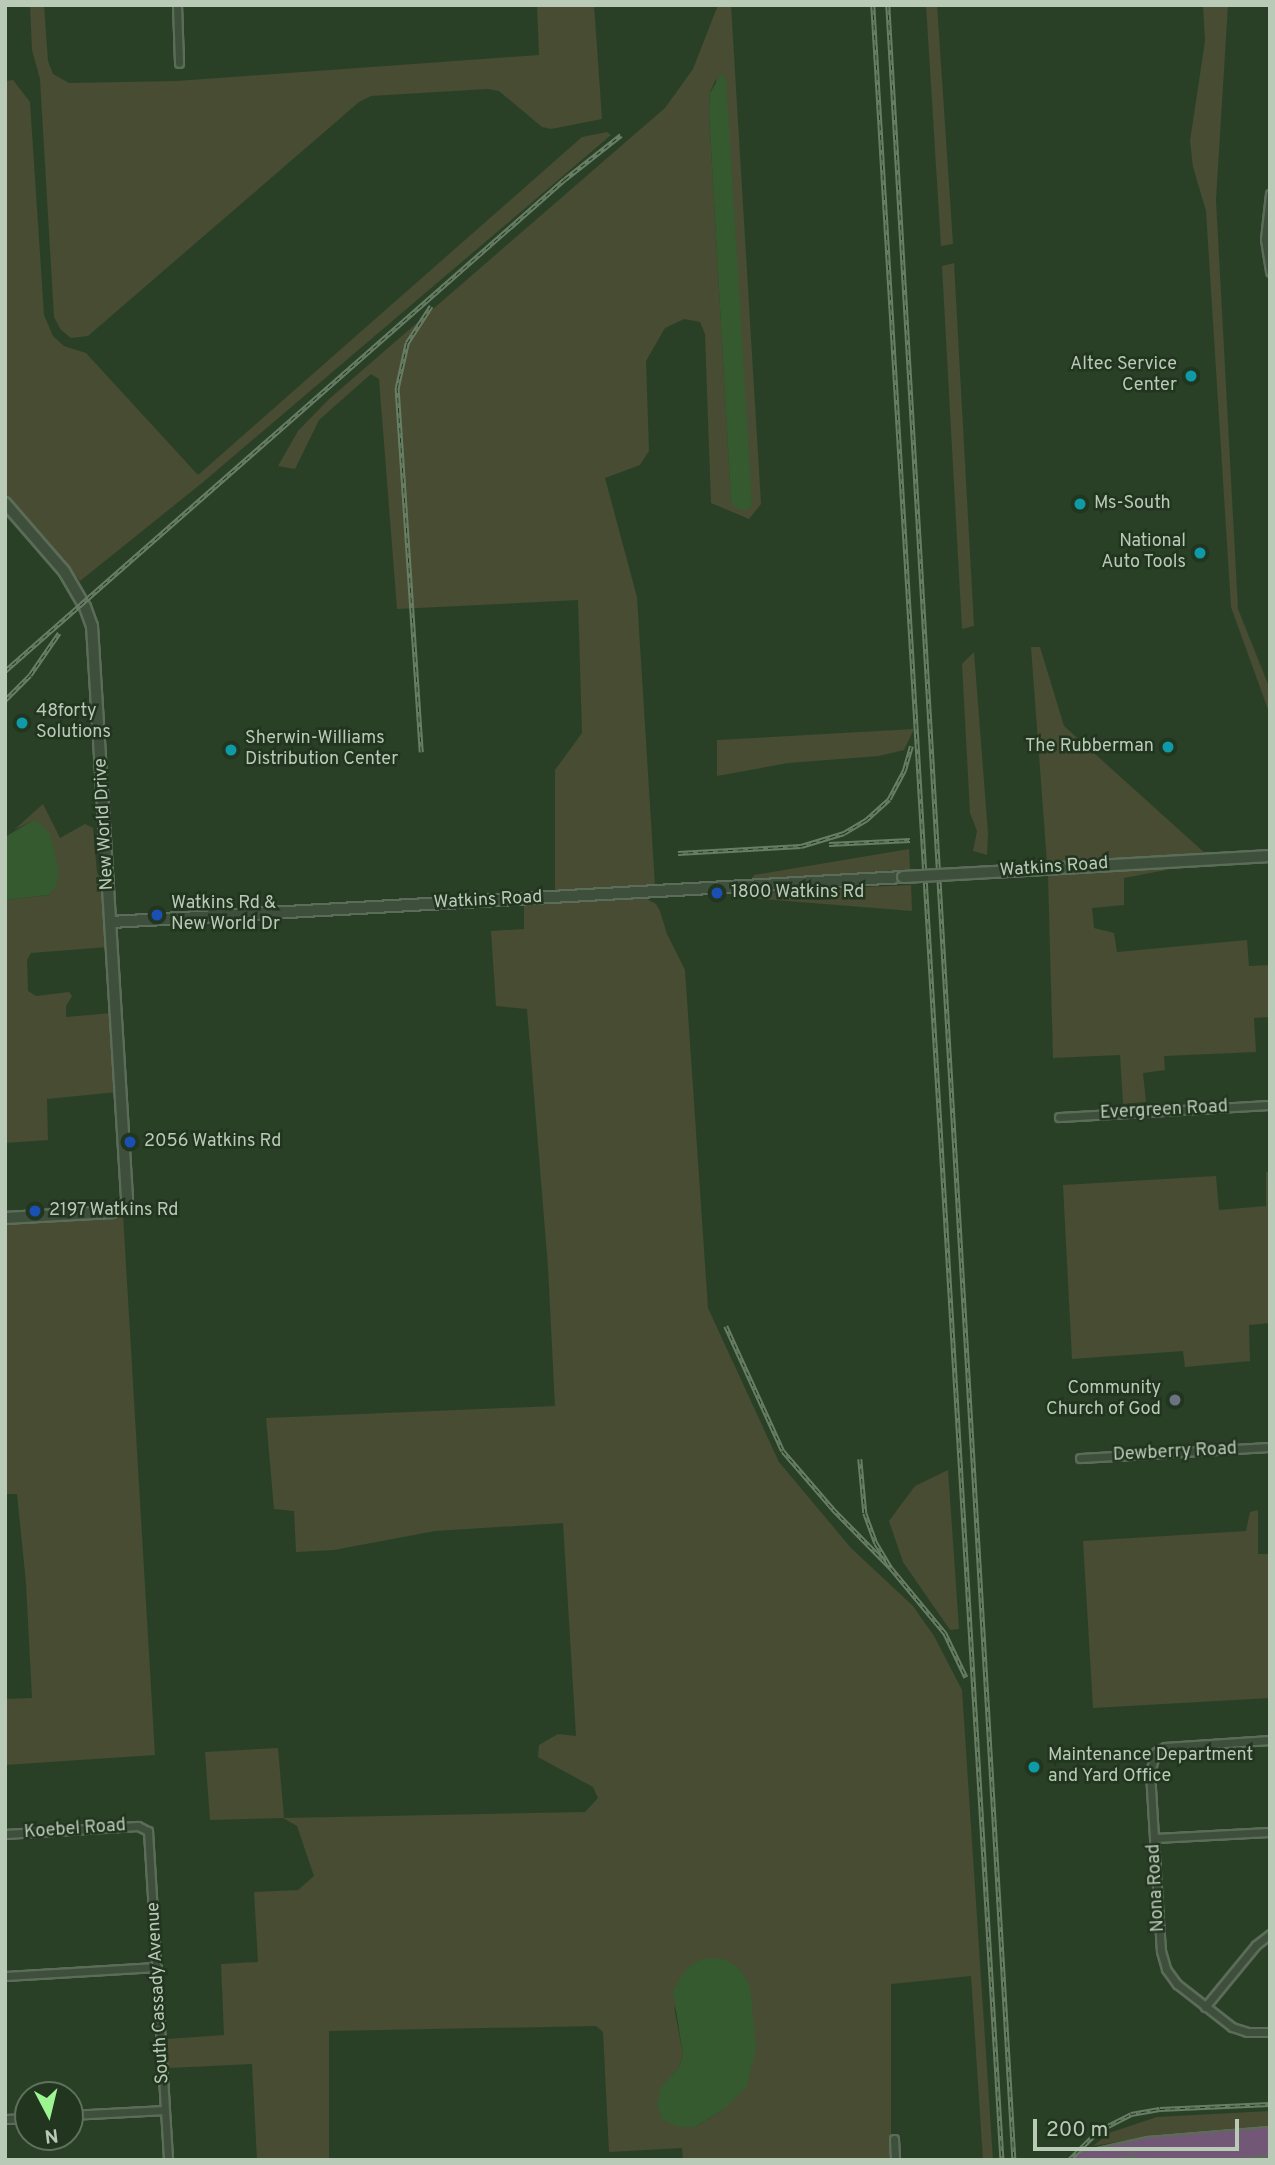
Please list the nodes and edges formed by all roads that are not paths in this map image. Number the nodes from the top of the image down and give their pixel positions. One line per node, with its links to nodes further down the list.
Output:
1 (177, 5): 2 (street)
2 (179, 63)
3 (1270, 194): 4 (street)
4 (1269, 262): 5 (street)
5 (1270, 272)
6 (5, 503): 8 (street, New World Drive)
7 (1270, 856): 8 (street, Watkins Road, bridge)
8 (111, 922): 11 (street)
9 (1270, 1105): 10 (street, Evergreen Road)
10 (1059, 1117)
11 (5, 1218)
12 (1270, 1447): 13 (street, Dewberry Road)
13 (1080, 1458)
14 (1270, 1740): 18 (street, Nona Road)
15 (145, 1827): 17 (street, Koebel Road); 20 (street, South Cassady Avenue)
16 (1270, 1832): 18 (street)
17 (5, 1834)
18 (1154, 1838): 22 (street, Nona Road)
19 (1270, 1934): 22 (street)
20 (157, 1967): 21 (street); 24 (street, South Cassady Avenue)
21 (5, 1976)
22 (1205, 2007): 23 (street, Nona Road)
23 (1270, 2032)
24 (165, 2110): 25 (street); 29 (street, South Cassady Avenue)
25 (84, 2114)
26 (1270, 2135): 31 (highway)
27 (894, 2139): 30 (street)
28 (1270, 2148): 32 (highway)
29 (168, 2160)
30 (895, 2160)
31 (1080, 2160)
32 (1143, 2160)

